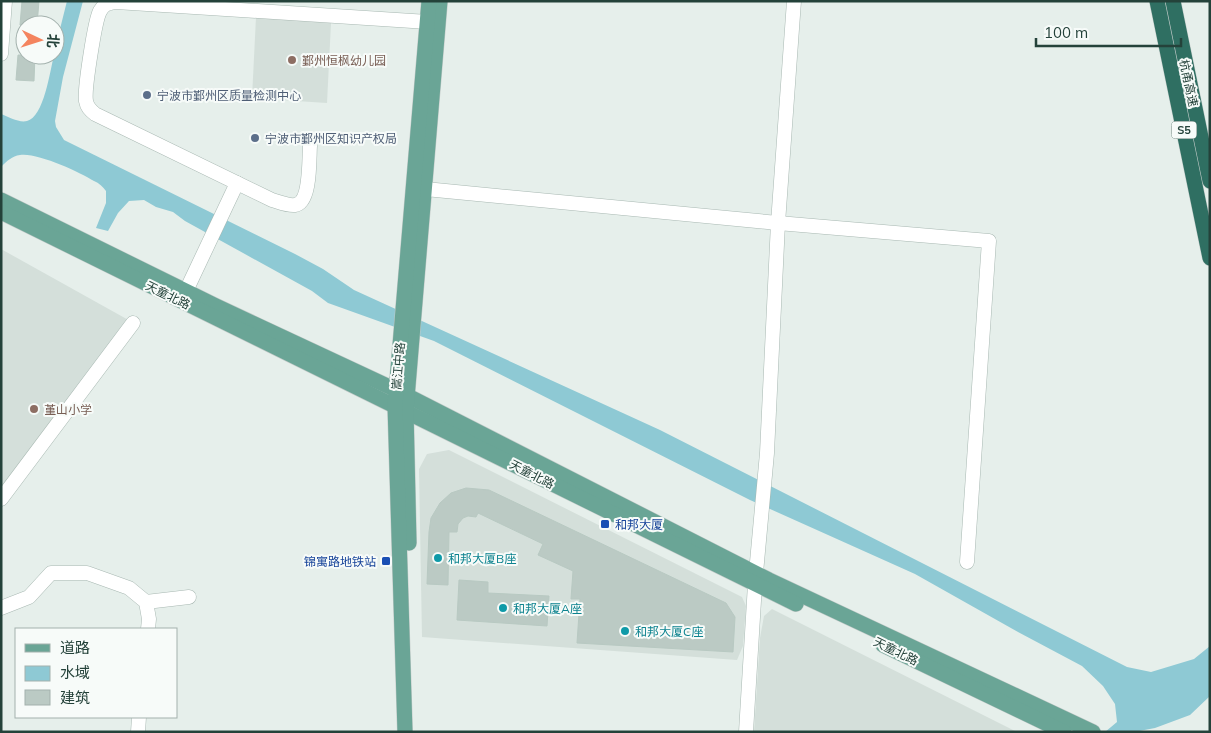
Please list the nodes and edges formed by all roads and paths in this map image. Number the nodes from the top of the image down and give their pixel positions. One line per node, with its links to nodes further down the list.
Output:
1 (4, 1): 8 (street)
2 (429, 1): 7 (main road, 嵩江中路)
3 (440, 1): 12 (main road, 嵩江中路)
4 (794, 1): 15 (street)
5 (1157, 1): 16 (highway, 杭甬高速 / S5)
6 (1173, 1): 10 (highway, 杭甬高速 / S5)
7 (428, 22): 11 (street); 12 (main road, 嵩江中路)
8 (1, 54)
9 (310, 146): 11 (street)
10 (1210, 181)
11 (236, 183): 17 (street)
12 (419, 189): 15 (street); 19 (main road, 嵩江中路); 19 (main road, 嵩江中路)
13 (1, 200): 17 (main road)
14 (4, 213): 19 (main road, 天童北路)
15 (778, 223): 21 (street); 22 (street)
16 (1210, 258)
17 (186, 291): 19 (main road)
18 (133, 323): 20 (street)
19 (401, 400): 22 (main road, 天童北路); 30 (main road, 嵩江中路); 31 (main road, 嵩江中路)
20 (1, 499)
21 (967, 562)
22 (760, 579): 27 (main road, 天童北路); 32 (street)
23 (189, 597): 24 (street)
24 (146, 602): 25 (street); 26 (street)
25 (1, 608)
26 (148, 628)
27 (876, 636): 33 (main road, 天童北路); 34 (main road, 天童北路)
28 (139, 718): 29 (street)
29 (138, 732)
30 (405, 732)
31 (414, 732)
32 (746, 732)
33 (1064, 732)
34 (1093, 732)

